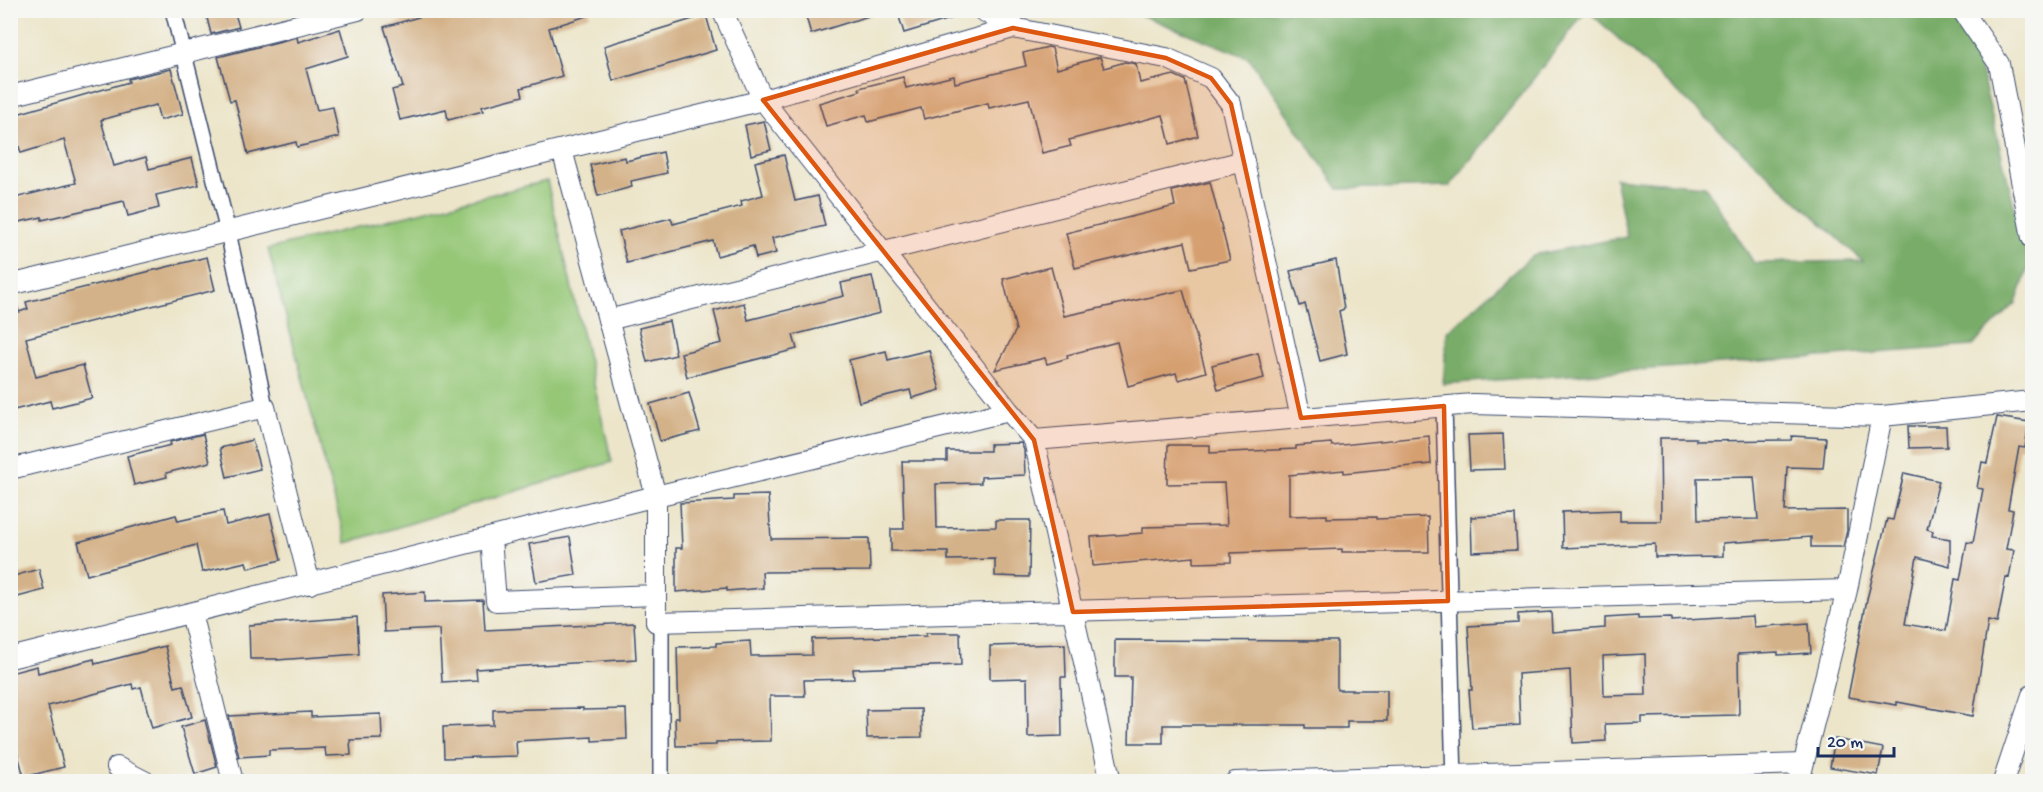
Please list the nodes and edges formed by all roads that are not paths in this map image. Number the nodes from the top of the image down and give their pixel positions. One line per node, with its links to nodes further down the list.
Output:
1 (173, 10): 7 (street)
2 (358, 10): 7 (street)
3 (722, 10): 9 (street)
4 (982, 10): 6 (street)
5 (1962, 10): 13 (street)
6 (1013, 28): 9 (street); 11 (street)
7 (184, 53): 8 (street); 12 (street)
8 (10, 96)
9 (763, 100): 10 (street); 14 (street)
10 (562, 150): 12 (street); 16 (street)
11 (1244, 161): 14 (street); 22 (street)
12 (228, 232): 15 (street); 19 (street)
13 (2032, 238)
14 (882, 252): 16 (street); 20 (street)
15 (10, 285)
16 (608, 320): 25 (street)
17 (2032, 402): 21 (street)
18 (1444, 406): 21 (street); 22 (street); 30 (street)
19 (265, 407): 24 (street); 27 (street)
20 (1009, 411): 23 (street); 25 (street)
21 (1882, 416): 28 (street)
22 (1301, 418): 23 (street)
23 (1034, 440): 31 (street)
24 (10, 469)
25 (656, 496): 26 (street); 29 (street)
26 (491, 538): 27 (street); 29 (street)
27 (310, 584): 32 (street)
28 (1847, 590): 30 (street); 37 (street)
29 (656, 595): 33 (street)
30 (1448, 601): 31 (street); 38 (street)
31 (1073, 612): 33 (street); 42 (street)
32 (191, 613): 34 (street); 40 (street)
33 (661, 622): 41 (street)
34 (10, 658)
35 (2032, 695): 44 (street)
36 (117, 767): 39 (street)
37 (1801, 773): 38 (street)
38 (1454, 778): 43 (street)
39 (146, 782)
40 (233, 782)
41 (661, 782)
42 (1111, 782)
43 (1235, 782)
44 (2003, 782)

